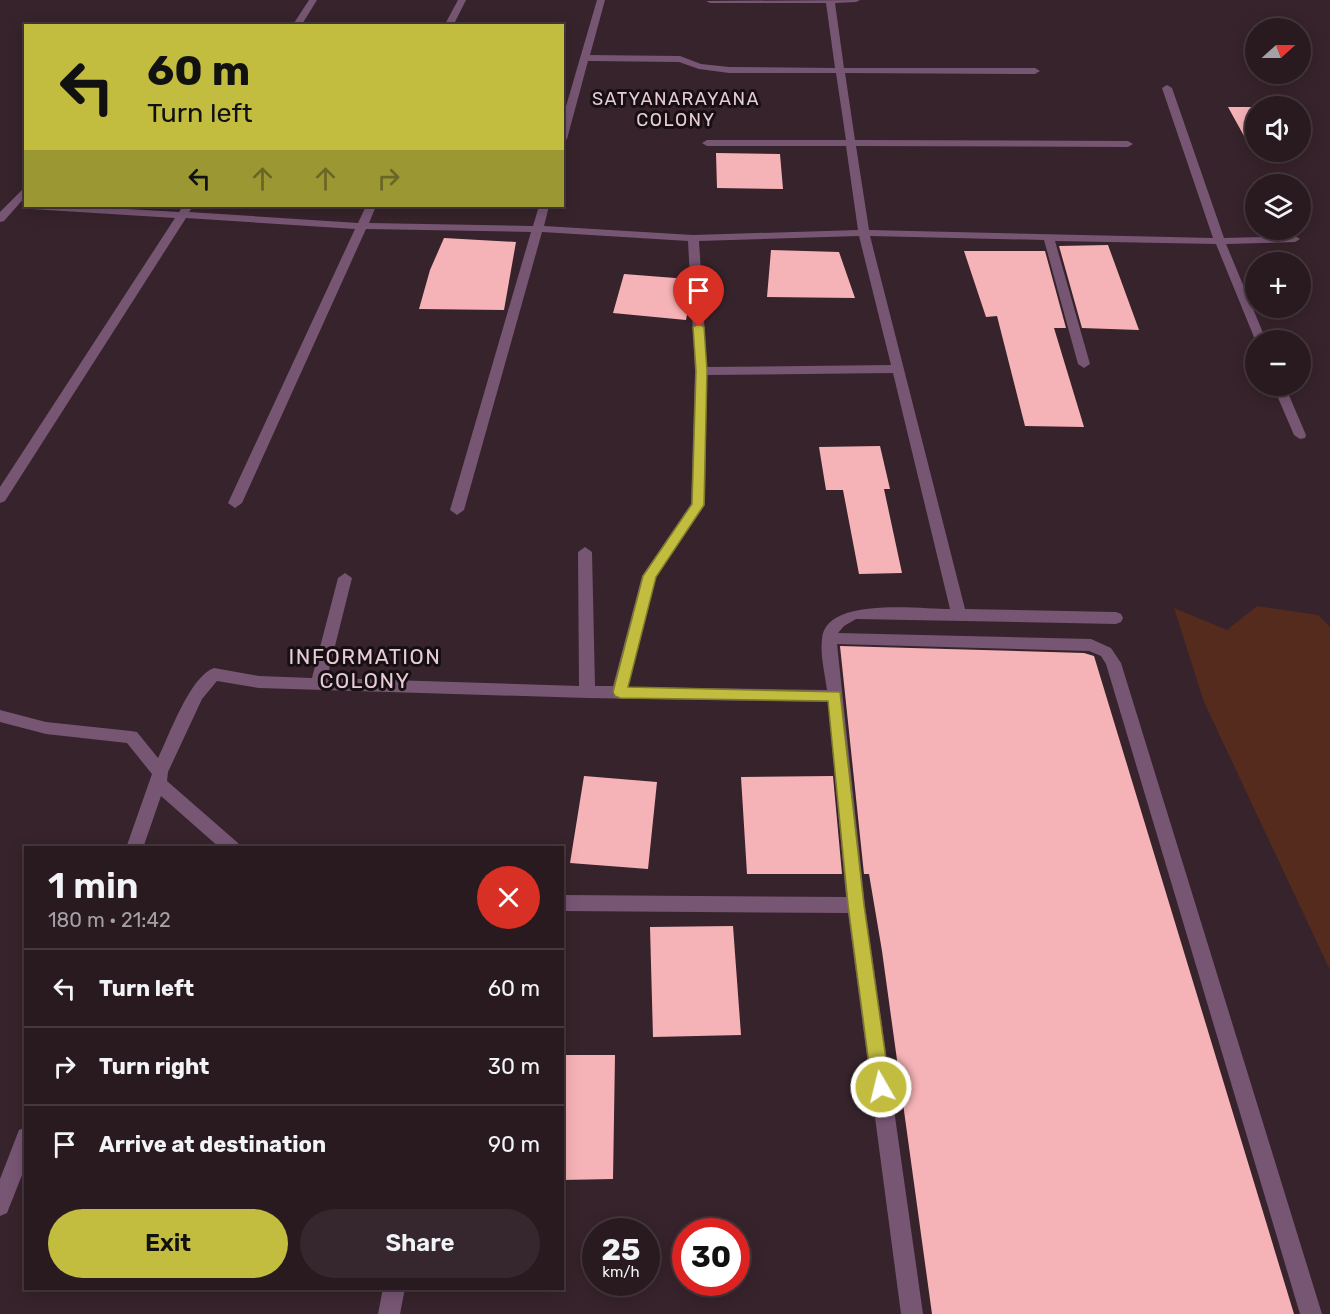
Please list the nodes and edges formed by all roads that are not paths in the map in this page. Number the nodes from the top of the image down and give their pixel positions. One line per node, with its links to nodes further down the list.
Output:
1 (313, 0): 7 (street)
2 (462, 0): 8 (street)
3 (601, 0): 9 (street)
4 (830, 0): 5 (street); 6 (street); 10 (street)
5 (856, 0)
6 (710, 1)
7 (297, 24)
8 (449, 24)
9 (585, 58): 10 (street); 13 (street)
10 (839, 70): 11 (street); 15 (street)
11 (1035, 71)
12 (1167, 88): 31 (street)
13 (564, 132)
14 (707, 143): 15 (street)
15 (850, 143): 16 (street); 27 (street)
16 (1128, 144)
17 (24, 191): 18 (street)
18 (12, 204): 19 (street); 24 (street)
19 (24, 205)
20 (70, 207): 23 (street)
21 (371, 207): 25 (street)
22 (544, 207): 26 (street)
23 (185, 210): 25 (street); 38 (street)
24 (0, 219)
25 (363, 226): 26 (street); 39 (street)
26 (538, 229): 29 (street); 40 (street)
27 (864, 233): 28 (street); 29 (street); 34 (street)
28 (1048, 236): 31 (street); 33 (street)
29 (693, 238): 35 (street)
30 (1256, 240): 31 (street)
31 (1218, 241): 32 (street)
32 (1256, 330)
33 (1084, 364)
34 (898, 369): 35 (street); 43 (street)
35 (701, 371): 48 (street)
36 (1283, 396): 37 (street)
37 (1300, 435)
38 (0, 498)
39 (235, 503)
40 (457, 510)
41 (585, 552): 47 (street)
42 (345, 578): 46 (street)
43 (959, 614): 44 (street); 45 (street)
44 (1116, 618)
45 (829, 638): 49 (street); 61 (street)
46 (318, 682): 47 (street); 51 (street)
47 (587, 692): 48 (street)
48 (620, 692): 49 (street)
49 (835, 696): 55 (street)
50 (0, 716): 51 (street)
51 (159, 778): 52 (street); 53 (street)
52 (135, 846)
53 (229, 846)
54 (564, 903): 55 (street)
55 (856, 905): 60 (street)
56 (24, 1142): 57 (street)
57 (0, 1206)
58 (394, 1290): 59 (street)
59 (389, 1314)
60 (912, 1314)
61 (1311, 1314)

